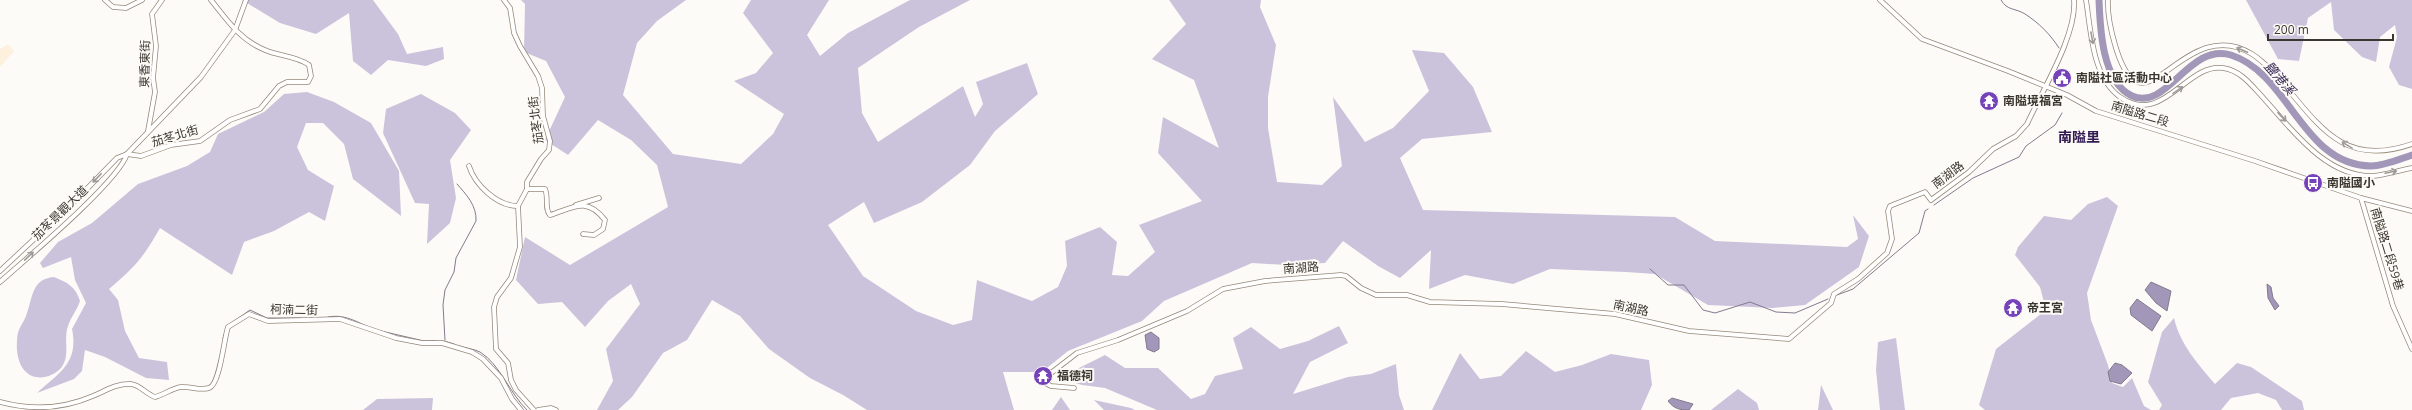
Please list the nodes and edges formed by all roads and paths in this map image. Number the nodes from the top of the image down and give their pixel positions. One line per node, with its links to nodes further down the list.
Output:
1 (105, 0): 2 (street)
2 (142, 0)
3 (162, 0): 13 (street, 東香東街)
4 (210, 0): 11 (street, 茄苳北街)
5 (246, 0): 11 (street, 茄苳景觀大道)
6 (504, 0): 18 (street, 茄苳北街)
7 (1880, 0): 12 (street, 南隘路二段)
8 (2074, 0): 12 (street, 南湖路)
9 (2086, 0): 17 (street, one-way to 17)
10 (2108, 0): 14 (street, one-way to 10)
11 (235, 30): 13 (street, 茄苳景觀大道); 15 (street, 茄苳北街)
12 (2044, 86): 20 (street, 南隘路二段); 28 (street, 南湖路)
13 (148, 132): 15 (street, 茄苳景觀大道)
14 (2412, 144)
15 (127, 154): 25 (street, 茄苳景觀大道, one-way to 25); 26 (street, 茄苳景觀大道, one-way to 15)
16 (469, 166): 22 (street)
17 (2412, 168)
18 (526, 189): 21 (street); 22 (street, 茄苳北街)
19 (599, 198): 21 (street)
20 (2361, 198): 23 (street, 南隘路二段); 27 (street, 南隘路二段59巷)
21 (576, 205): 24 (street)
22 (518, 206): 31 (street, 茄苳北街)
23 (2412, 211)
24 (583, 234)
25 (0, 270)
26 (0, 282)
27 (2412, 349)
28 (1074, 388)
29 (0, 402): 30 (street, 柯湳二街)
30 (521, 410)
31 (534, 410)
32 (538, 410): 33 (street)
33 (556, 410)

